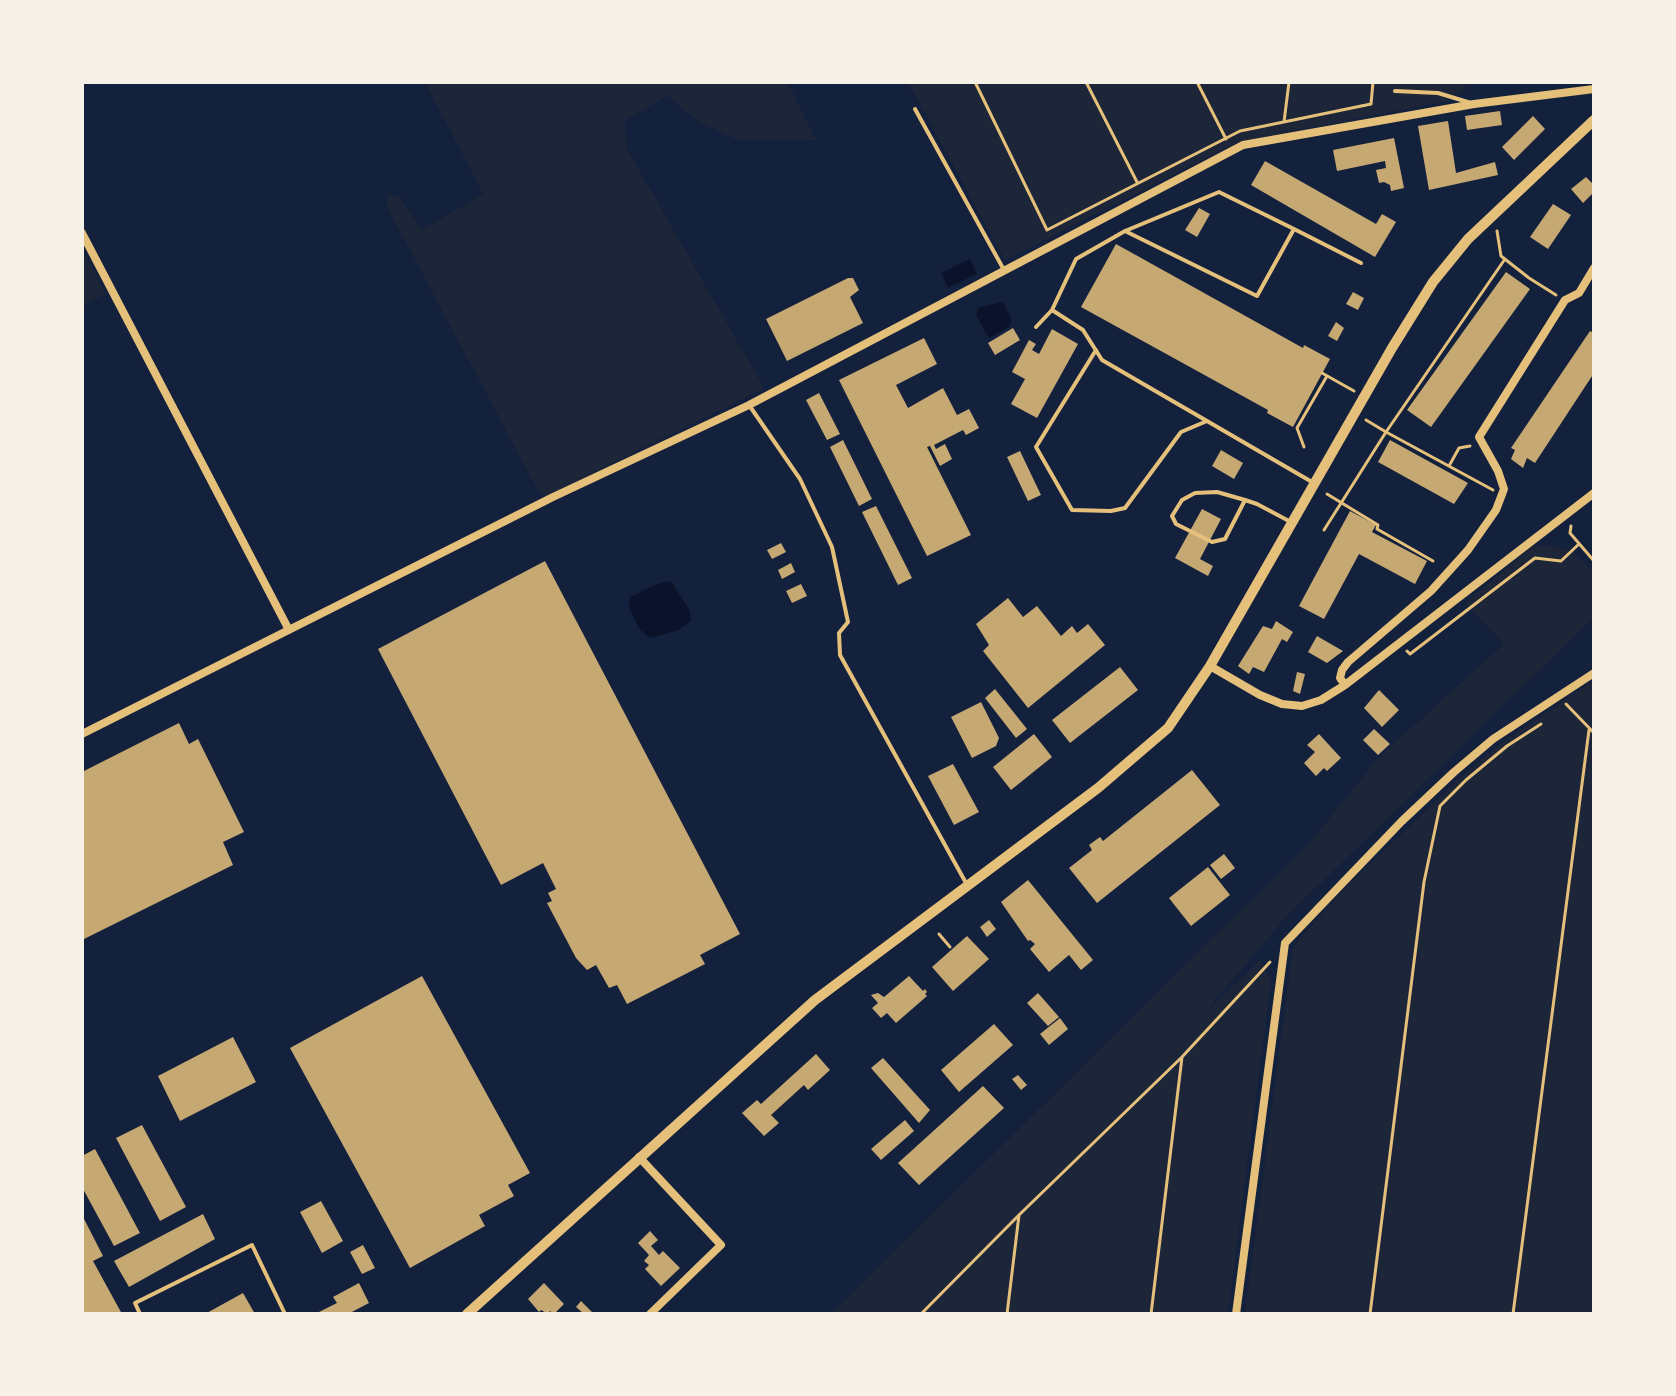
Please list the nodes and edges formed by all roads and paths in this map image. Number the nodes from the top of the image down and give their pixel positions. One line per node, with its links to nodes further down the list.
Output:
1 (975, 82): 13 (path)
2 (1086, 82): 13 (path)
3 (1197, 82): 12 (path)
4 (1289, 82): 11 (path)
5 (1373, 82): 11 (path)
6 (1594, 89): 8 (street)
7 (1395, 91): 8 (lane)
8 (1474, 104): 21 (street)
9 (915, 109): 21 (lane)
10 (1594, 120): 36 (street)
11 (1284, 123): 12 (path)
12 (1226, 139): 13 (path)
13 (1138, 183)
14 (1294, 229): 15 (lane); 15 (lane); 19 (lane)
15 (1125, 231): 23 (lane)
16 (1497, 231): 18 (path)
17 (82, 233): 48 (street)
18 (1505, 259): 22 (path); 32 (path)
19 (1361, 263)
20 (1594, 268): 22 (street)
21 (1004, 270): 29 (street)
22 (1565, 300): 52 (street)
23 (1052, 310): 24 (lane); 25 (lane)
24 (1036, 327)
25 (1096, 350): 31 (lane); 31 (lane)
26 (1322, 373): 27 (path)
27 (1327, 376): 28 (path); 33 (path)
28 (1354, 391)
29 (749, 405): 48 (street); 58 (lane)
30 (1366, 420): 32 (path)
31 (1207, 421): 36 (lane)
32 (1386, 432): 35 (path); 41 (path)
33 (1304, 447)
34 (1459, 448): 35 (path)
35 (1449, 466): 37 (path)
36 (1314, 483): 43 (street)
37 (1494, 490)
38 (1594, 493): 42 (street)
39 (1327, 494): 41 (path)
40 (1245, 500): 40 (lane); 43 (lane)
41 (1340, 502): 44 (path); 46 (path)
42 (1572, 510): 45 (path); 49 (street)
43 (1291, 522): 50 (street)
44 (1324, 530)
45 (1579, 544): 47 (path); 49 (path)
46 (1433, 561)
47 (1594, 561)
48 (289, 630): 57 (street)
49 (1399, 643): 52 (street)
50 (1210, 666): 52 (street); 58 (street)
51 (1594, 673): 53 (street)
52 (1345, 685)
53 (1558, 696): 55 (path); 72 (street)
54 (1542, 723): 73 (path)
55 (1589, 730): 56 (path); 74 (path)
56 (1594, 733)
57 (82, 734)
58 (967, 886): 63 (street)
59 (939, 934): 60 (path)
60 (950, 947)
61 (1271, 961): 62 (path)
62 (1182, 1057): 64 (path); 71 (path)
63 (639, 1157): 67 (street); 68 (street)
64 (1019, 1215): 69 (path); 70 (path)
65 (140, 1314): 66 (lane)
66 (285, 1314)
67 (467, 1314)
68 (650, 1314)
69 (921, 1314)
70 (1007, 1314)
71 (1151, 1314)
72 (1236, 1314)
73 (1370, 1314)
74 (1513, 1314)

